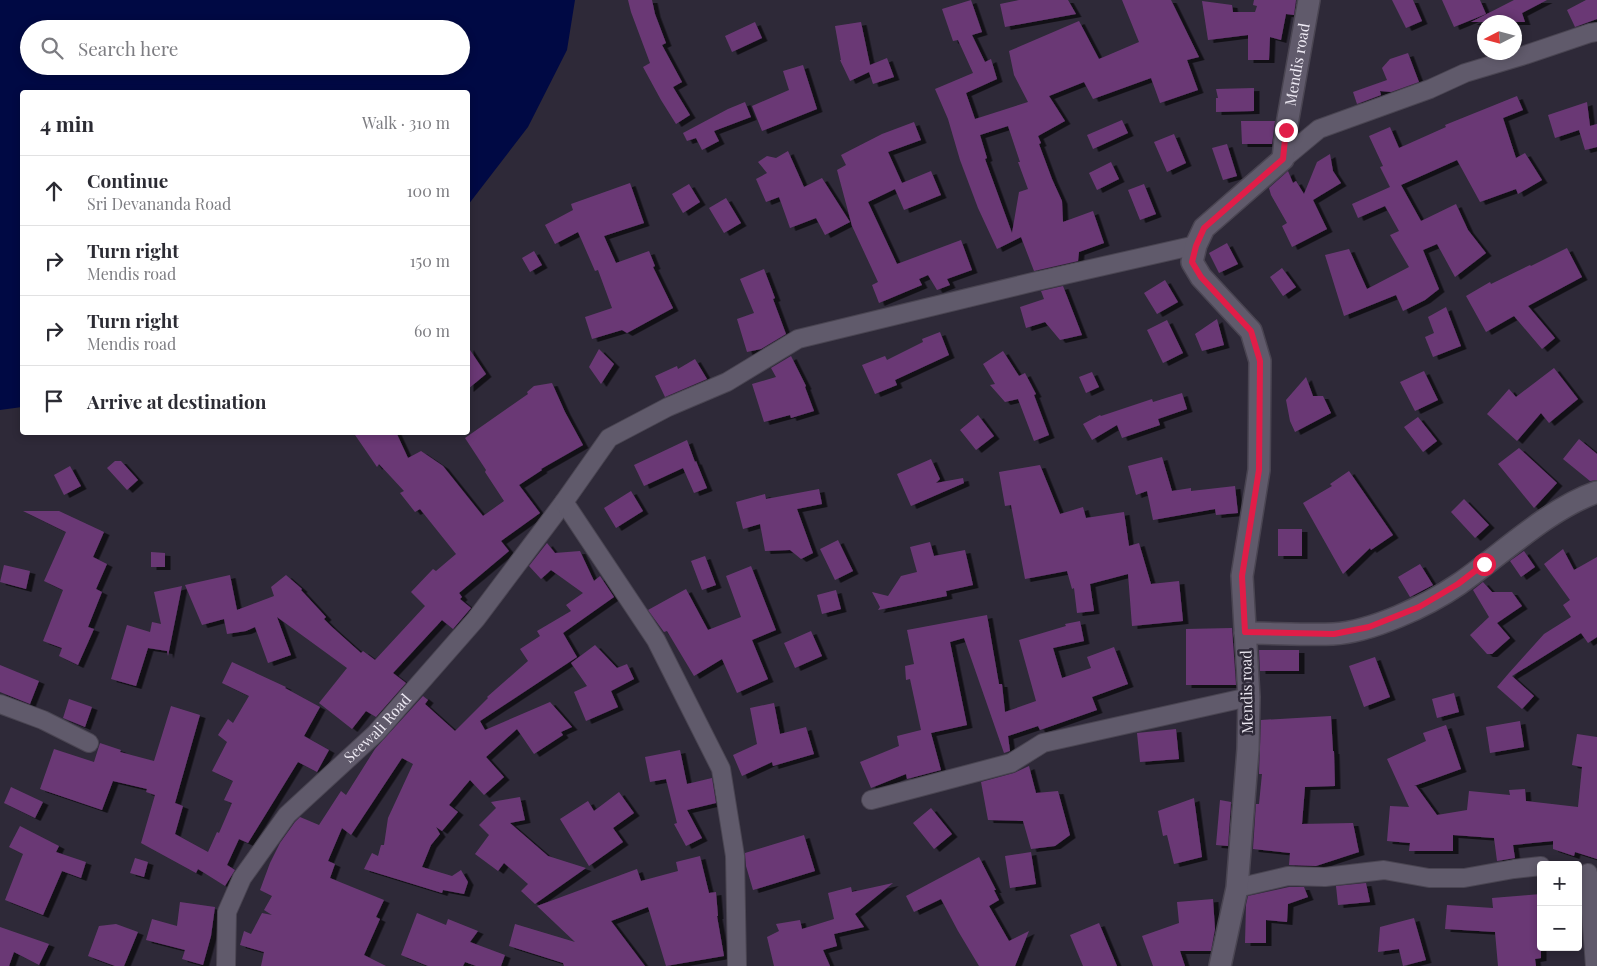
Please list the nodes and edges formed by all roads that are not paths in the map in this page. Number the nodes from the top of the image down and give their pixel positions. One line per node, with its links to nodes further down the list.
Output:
1 (1309, 0): 3 (street, Mendis road)
2 (1597, 32): 3 (street)
3 (1283, 159): 4 (street)
4 (1196, 246): 6 (street, Seewali Road); 7 (street, Mendis road)
5 (1597, 492): 7 (street)
6 (564, 502): 15 (street, Seewali Road); 16 (street)
7 (1245, 632): 8 (street, Mendis road)
8 (1249, 697): 11 (street); 14 (street, Mendis road)
9 (0, 704): 10 (street)
10 (89, 743)
11 (871, 800)
12 (1537, 866): 14 (street)
13 (1588, 874): 18 (street)
14 (1236, 888): 17 (street, Mendis road)
15 (226, 966)
16 (737, 966)
17 (1220, 966)
18 (1595, 966)

